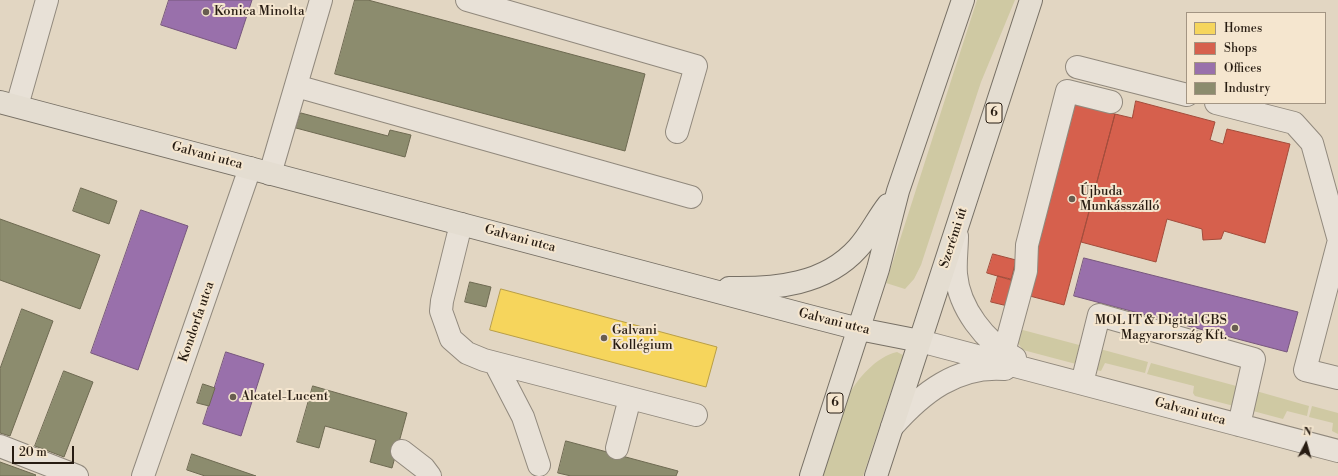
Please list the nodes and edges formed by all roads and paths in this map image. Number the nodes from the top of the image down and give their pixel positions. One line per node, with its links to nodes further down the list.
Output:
1 (47, 0): 10 (street)
2 (321, 0): 7 (street)
3 (467, 0): 12 (street)
4 (963, 0): 15 (main road, 6)
5 (1031, 0): 18 (main road, Szerémi út / 6)
6 (1077, 67): 8 (street)
7 (296, 86): 14 (street); 16 (street)
8 (1186, 95)
9 (1111, 102): 24 (street)
10 (9, 104): 13 (main road, Galvani utca)
11 (1220, 104): 19 (street)
12 (677, 132)
13 (250, 168): 14 (main road, Galvani utca); 38 (street, Kondorfa utca)
14 (270, 174): 17 (main road, Galvani utca)
15 (898, 191): 21 (main road); 22 (main road, 6)
16 (691, 197)
17 (461, 224): 21 (main road, Galvani utca); 25 (street)
18 (958, 226): 23 (main road, Szerémi út / 6); 24 (street, Galvani utca)
19 (1338, 237)
20 (1338, 244): 27 (street)
21 (700, 287): 22 (main road, Galvani utca)
22 (859, 329): 23 (main road, Galvani utca); 41 (main road, 6)
23 (920, 341): 26 (street, Galvani utca); 32 (main road, Szerémi út / 6)
24 (1004, 352): 26 (street, Galvani utca)
25 (495, 363): 29 (street); 37 (street)
26 (1042, 372): 28 (street, Galvani utca); 32 (street, Galvani utca)
27 (1338, 378)
28 (1082, 383): 31 (street, Galvani utca); 31 (street)
29 (630, 398): 30 (street); 34 (street)
30 (696, 415)
31 (1239, 425): 36 (street, Galvani utca)
32 (892, 427): 42 (main road, Szerémi út / 6)
33 (0, 446): 39 (street)
34 (616, 448)
35 (402, 451): 40 (street)
36 (1338, 451)
37 (539, 465)
38 (149, 474)
39 (77, 476)
40 (430, 476)
41 (811, 476)
42 (876, 476)

